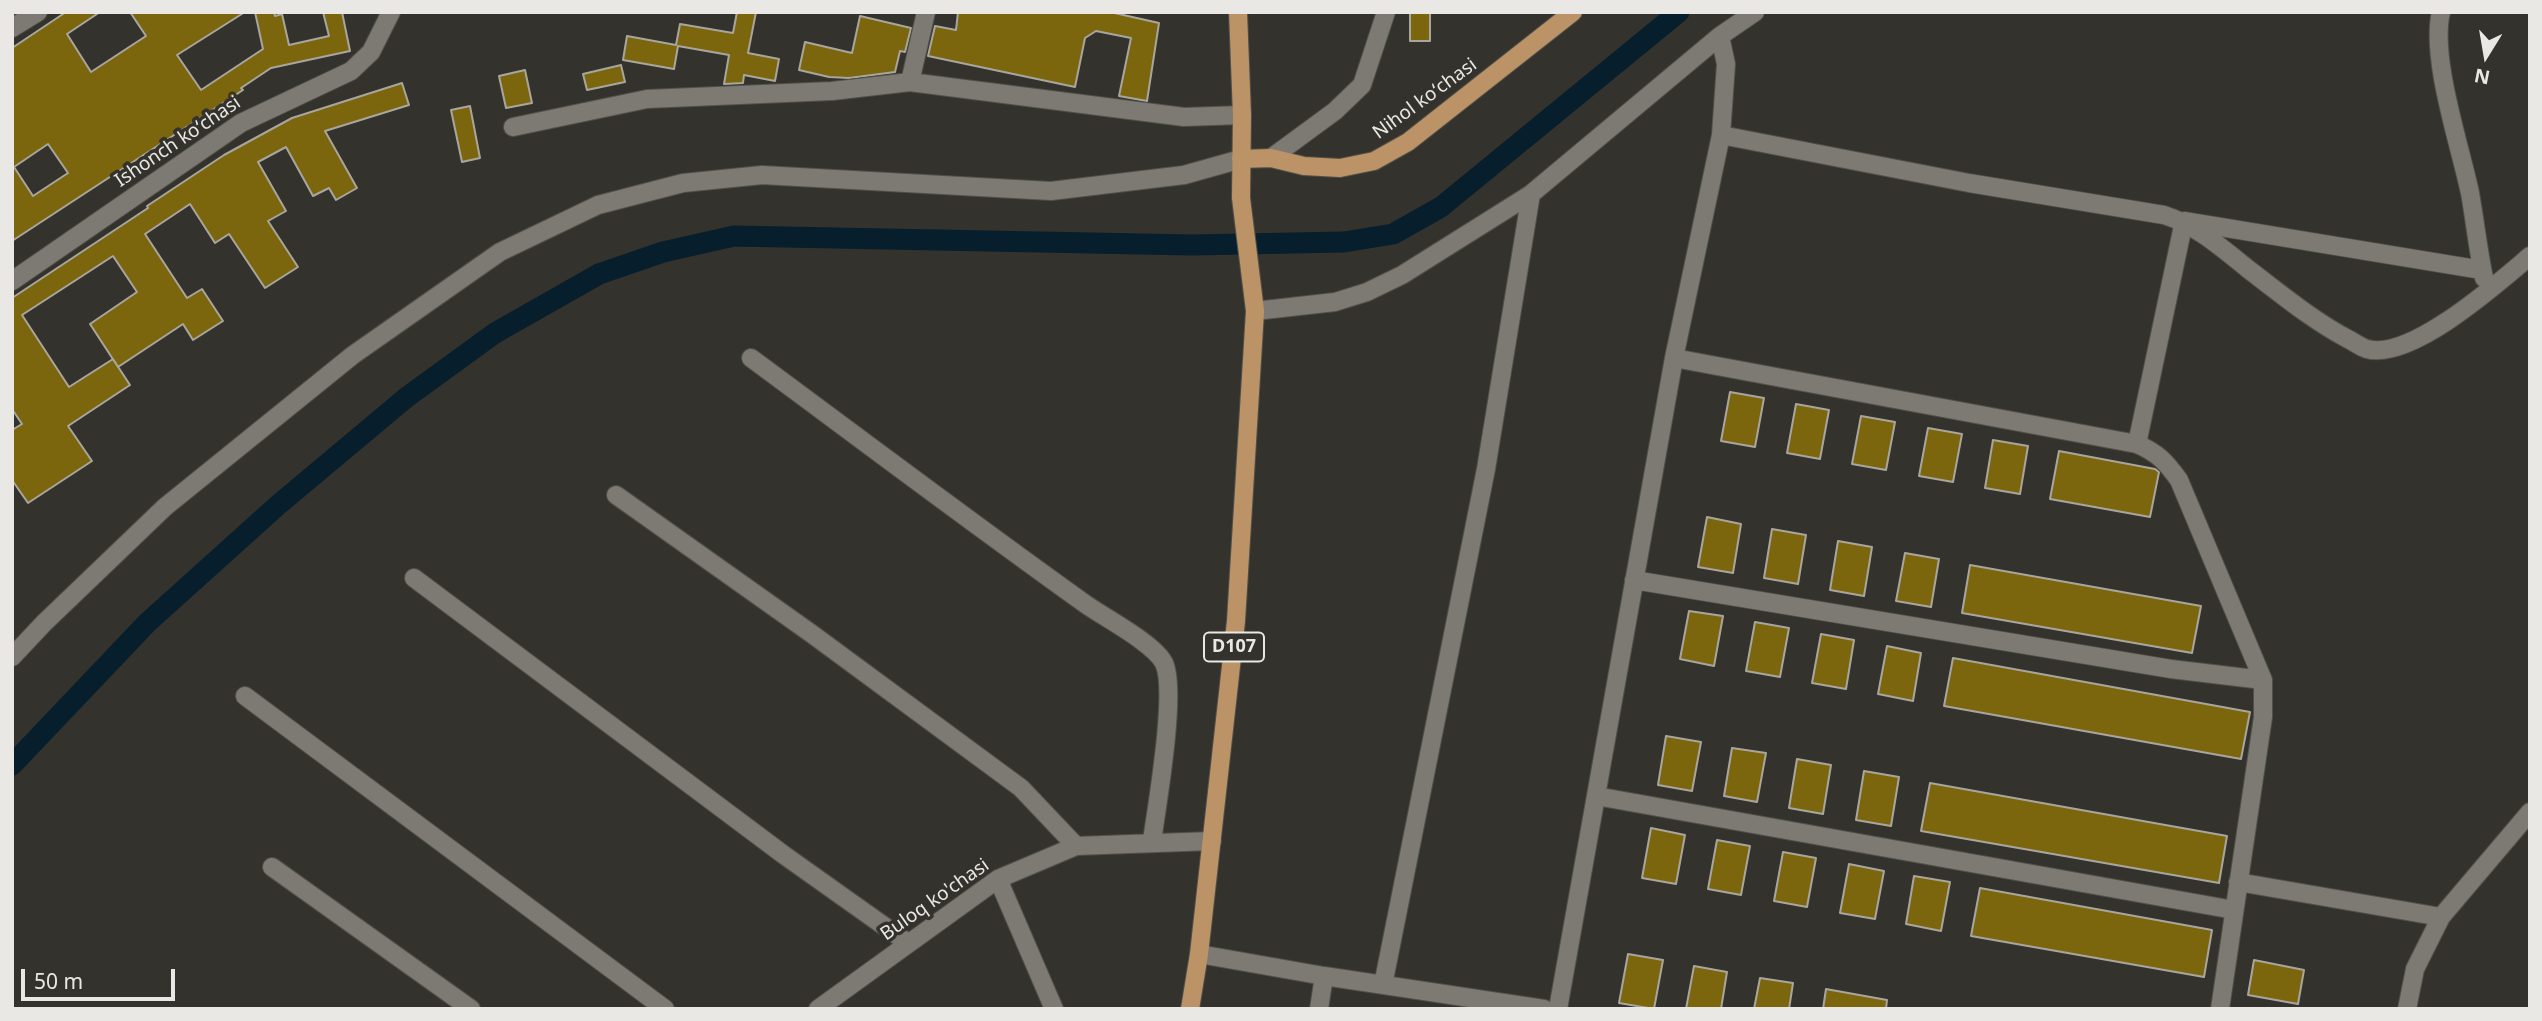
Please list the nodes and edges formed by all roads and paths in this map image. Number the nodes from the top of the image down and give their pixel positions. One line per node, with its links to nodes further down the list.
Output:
1 (38, 12): 9 (street)
2 (391, 12): 21 (street, Ishonch koʻchasi)
3 (926, 12): 11 (street)
4 (1238, 12): 12 (main road, D107)
5 (1385, 12): 15 (street)
6 (1573, 12): 15 (main road, Nihol koʻchasi)
7 (1755, 12): 10 (street)
8 (2441, 12): 20 (street)
9 (12, 28)
10 (1720, 36): 14 (street); 17 (street)
11 (910, 82): 12 (street); 13 (street)
12 (1242, 115): 16 (main road, D107)
13 (513, 127)
14 (1721, 135): 18 (street); 25 (street)
15 (1272, 158): 16 (main road, Nihol koʻchasi)
16 (1241, 159): 23 (main road, D107); 30 (street)
17 (1531, 194): 23 (street); 46 (street)
18 (2184, 221): 20 (street); 22 (street); 26 (street)
19 (2530, 256): 22 (street)
20 (2482, 270): 22 (street)
21 (12, 281)
22 (2487, 292)
23 (1255, 311): 36 (main road, D107)
24 (751, 358): 35 (street)
25 (1674, 358): 26 (street); 29 (street)
26 (2137, 444): 31 (street)
27 (615, 495): 37 (street)
28 (414, 578): 43 (street)
29 (1634, 580): 31 (street); 33 (street)
30 (12, 657)
31 (2263, 680): 40 (street)
32 (245, 696): 48 (street)
33 (1596, 796): 41 (street); 54 (street)
34 (2530, 811): 42 (street)
35 (1153, 841): 36 (street, Buloq ko'chasi); 37 (street, Buloq ko'chasi)
36 (1212, 841): 44 (main road, D107)
37 (1076, 846): 39 (street, Buloq ko'chasi)
38 (272, 867): 47 (street)
39 (998, 879): 43 (street, Buloq ko'chasi); 50 (street)
40 (2238, 882): 41 (street); 42 (street)
41 (2234, 910): 55 (street)
42 (2441, 917): 56 (street)
43 (908, 943): 49 (street, Buloq ko'chasi)
44 (1199, 954): 45 (street); 51 (main road, D107)
45 (1324, 976): 46 (street); 52 (street)
46 (1383, 985): 53 (street)
47 (471, 1009)
48 (666, 1009)
49 (818, 1009)
50 (1054, 1009)
51 (1190, 1009)
52 (1319, 1009)
53 (1544, 1009)
54 (1558, 1009)
55 (2220, 1009)
56 (2407, 1009)

